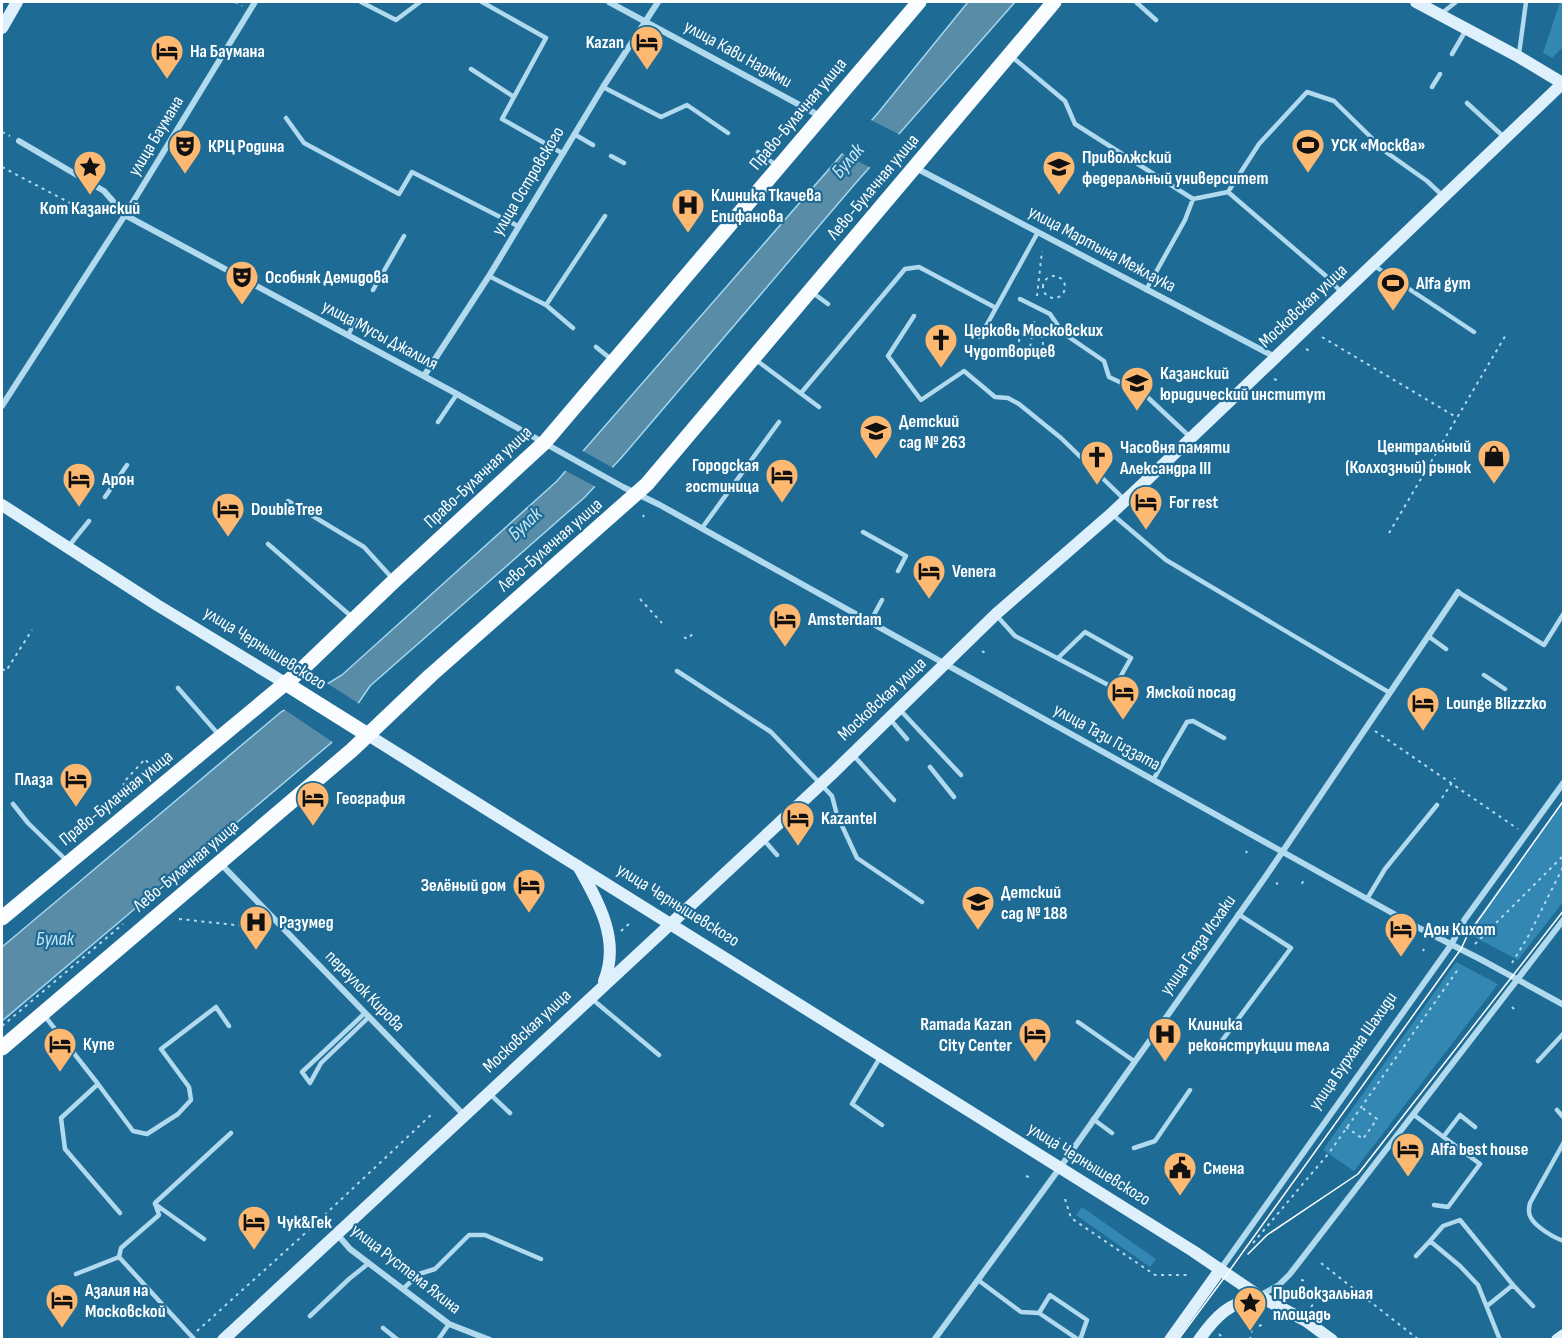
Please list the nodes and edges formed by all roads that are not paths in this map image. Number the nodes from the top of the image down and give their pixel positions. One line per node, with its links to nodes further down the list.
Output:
1 (17, 2): 17 (street)
2 (255, 2): 45 (street, улица Баумана)
3 (361, 2): 4 (lane)
4 (420, 2)
5 (482, 2): 27 (lane)
6 (609, 2): 16 (street, улица Кави Наджми)
7 (658, 2): 16 (street, улица Островского)
8 (919, 2): 29 (main road, Право-Булачная улица)
9 (1054, 2): 20 (main road, Лево-Булачная улица)
10 (1136, 2): 15 (lane)
11 (1416, 2): 14 (street)
12 (1456, 2): 14 (lane)
13 (1526, 2): 21 (lane)
14 (1440, 14): 18 (street)
15 (1156, 20)
16 (646, 21): 25 (street, улица Островского); 29 (street, улица Кави Наджми)
17 (2, 28)
18 (1467, 28): 19 (lane); 21 (street)
19 (1452, 54)
20 (1009, 55): 41 (main road, Лево-Булачная улица); 44 (lane)
21 (1519, 57): 24 (street)
22 (471, 69): 27 (lane)
23 (1440, 74): 26 (lane)
24 (1563, 83): 33 (street, Московская улица)
25 (603, 87): 31 (lane); 32 (street, улица Островского)
26 (1432, 87)
27 (514, 97): 37 (lane)
28 (1467, 103): 33 (lane)
29 (821, 117): 40 (main road, Право-Булачная улица)
30 (286, 118): 47 (lane)
31 (728, 133)
32 (574, 134): 35 (lane); 37 (street, улица Островского)
33 (1505, 138): 43 (street, Московская улица)
34 (19, 141): 45 (street, улица Мусы Джалиля)
35 (593, 146)
36 (758, 152): 40 (lane)
37 (562, 153): 47 (street, улица Островского)
38 (611, 156): 39 (lane)
39 (624, 163)
40 (779, 167): 69 (main road, Право-Булачная улица)
41 (915, 167): 48 (street, улица Мартына Межлаука); 54 (main road, Лево-Булачная улица)
42 (1228, 192): 43 (lane); 44 (lane); 55 (lane)
43 (1443, 196): 50 (street, Московская улица)
44 (1193, 199): 53 (lane)
45 (125, 215): 64 (street, улица Мусы Джалиля); 73 (street, улица Баумана)
46 (606, 216): 58 (lane)
47 (518, 226): 51 (street, улица Островского)
48 (1038, 232): 53 (street, улица Мартына Межлаука); 59 (lane)
49 (404, 236): 52 (lane)
50 (1373, 265): 55 (street, Московская улица); 63 (lane)
51 (489, 276): 58 (lane); 70 (street, улица Островского)
52 (374, 290)
53 (1146, 290): 67 (street, улица Мартына Межлаука)
54 (811, 291): 57 (lane); 68 (main road, Лево-Булачная улица)
55 (1342, 293): 67 (street, Московская улица)
56 (1020, 298): 77 (lane)
57 (828, 304)
58 (546, 305): 62 (lane)
59 (996, 308): 65 (lane); 71 (lane)
60 (914, 316): 83 (lane)
61 (356, 320): 64 (lane)
62 (573, 328)
63 (1474, 332)
64 (348, 335): 70 (street, улица Мусы Джалиля)
65 (980, 337)
66 (596, 346): 69 (lane)
67 (1275, 357): 77 (street, Московская улица)
68 (754, 358): 71 (lane); 81 (main road, Лево-Булачная улица)
69 (613, 361): 78 (main road, Право-Булачная улица)
70 (424, 376): 72 (street, улица Мусы Джалиля)
71 (801, 393): 74 (lane)
72 (457, 394): 75 (lane); 78 (street, улица Мусы Джалиля)
73 (2, 406)
74 (819, 406)
75 (438, 422)
76 (779, 422): 88 (lane)
77 (1191, 438): 83 (street, Московская улица)
78 (545, 442): 79 (street, улица Мусы Джалиля); 93 (main road, Право-Булачная улица)
79 (559, 450): 81 (street, улица Тази Гиззата)
80 (127, 465): 82 (lane)
81 (630, 490): 88 (street, улица Тази Гиззата); 112 (main road, Лево-Булачная улица)
82 (105, 497)
83 (1125, 500): 86 (street, Московская улица)
84 (288, 501): 93 (lane)
85 (2, 505): 91 (street, улица Чернышевского)
86 (1111, 513): 97 (street, Московская улица); 109 (lane)
87 (89, 521): 91 (lane)
88 (702, 528): 99 (street, улица Тази Гиззата)
89 (863, 532): 92 (lane)
90 (268, 544): 98 (lane)
91 (68, 547): 106 (street, улица Чернышевского)
92 (898, 571)
93 (394, 581): 98 (main road, Право-Булачная улица)
94 (1458, 592): 96 (lane); 100 (street, улица Гаяза Исхаки)
95 (882, 600): 99 (lane)
96 (1563, 613)
97 (996, 614): 102 (lane); 103 (street, Московская улица)
98 (354, 619): 106 (main road, Право-Булачная улица)
99 (870, 622): 103 (street, улица Тази Гиззата)
100 (1428, 636): 101 (lane); 109 (street, улица Гаяза Исхаки)
101 (1446, 649)
102 (1058, 658): 102 (lane)
103 (946, 664): 110 (street, Московская улица); 119 (street, улица Тази Гиззата)
104 (677, 671): 120 (lane)
105 (1484, 675): 108 (lane)
106 (285, 683): 112 (main road, улица Чернышевского); 113 (main road, Право-Булачная улица)
107 (177, 688): 113 (lane)
108 (1505, 689)
109 (1390, 693): 127 (street, улица Гаяза Исхаки)
110 (899, 709): 111 (street, Московская улица); 118 (lane)
111 (889, 718): 115 (lane); 116 (street, Московская улица)
112 (368, 735): 130 (main road, Лево-Булачная улица); 131 (street, улица Чернышевского)
113 (221, 738): 129 (main road, Право-Булачная улица)
114 (1224, 738): 119 (lane)
115 (907, 739)
116 (851, 753): 120 (street, Московская улица); 123 (lane)
117 (930, 767): 122 (lane)
118 (961, 775)
119 (1154, 780): 127 (street, улица Тази Гиззата)
120 (820, 783): 126 (street, Московская улица); 133 (lane)
121 (1563, 783): 138 (street, улица Бурхана Шахиди)
122 (954, 797)
123 (894, 801)
124 (13, 804): 129 (lane)
125 (1437, 805): 132 (lane)
126 (762, 838): 128 (lane); 137 (street, Московская улица)
127 (1281, 852): 132 (street, улица Тази Гиззата); 135 (street, улица Гаяза Исхаки)
128 (777, 855)
129 (69, 863): 134 (main road, Право-Булачная улица)
130 (220, 863): 143 (main road, Лево-Булачная улица); 144 (street, переулок Кирова)
131 (578, 864): 137 (street, улица Чернышевского); 140 (street)
132 (1367, 899): 138 (street, улица Тази Гиззата)
133 (922, 902)
134 (3, 914)
135 (1238, 914): 148 (lane); 152 (street, улица Гаяза Исхаки)
136 (1563, 918): 139 (street)
137 (671, 923): 140 (street, Московская улица); 151 (street, улица Чернышевского)
138 (1451, 945): 139 (street, улица Тази Гиззата); 182 (street, улица Бурхана Шахиди)
139 (1518, 980): 142 (street, улица Тази Гиззата); 160 (street)
140 (603, 985): 141 (street, Московская улица)
141 (590, 997): 150 (lane); 156 (street, Московская улица)
142 (1563, 1005)
143 (43, 1013): 149 (main road, Лево-Булачная улица); 154 (lane)
144 (367, 1015): 144 (lane); 159 (street, переулок Кирова)
145 (1078, 1022): 152 (lane)
146 (230, 1026): 154 (lane)
147 (1563, 1033): 153 (lane)
148 (1218, 1046)
149 (2, 1048)
150 (659, 1055)
151 (881, 1056): 163 (lane); 170 (street, улица Чернышевского)
152 (1134, 1061): 162 (street, улица Гаяза Исхаки)
153 (1538, 1061)
154 (98, 1084): 173 (lane)
155 (1190, 1090): 169 (lane)
156 (488, 1092): 158 (lane); 159 (street, Московская улица)
157 (1557, 1110): 161 (lane)
158 (510, 1113)
159 (464, 1115): 174 (street, Московская улица)
160 (1414, 1115): 167 (lane); 187 (street)
161 (1563, 1118)
162 (1093, 1119): 165 (lane); 170 (street, улица Гаяза Исхаки)
163 (882, 1125)
164 (1474, 1127): 167 (lane)
165 (1112, 1132)
166 (231, 1133): 171 (lane)
167 (1444, 1136): 172 (lane)
168 (1563, 1142): 177 (lane)
169 (1134, 1148)
170 (1059, 1169): 182 (street, улица Чернышевского); 184 (street, улица Гаяза Исхаки)
171 (155, 1203): 175 (lane); 179 (lane)
172 (1434, 1204)
173 (120, 1213)
174 (336, 1234): 181 (street, улица Рустема Яхина); 196 (street, Московская улица)
175 (204, 1239)
176 (1430, 1241): 178 (lane); 185 (lane); 188 (lane)
177 (1563, 1241)
178 (1416, 1256)
179 (118, 1257): 183 (lane); 195 (lane)
180 (541, 1259): 186 (lane)
181 (369, 1263): 186 (street, улица Рустема Яхина); 191 (lane)
182 (1220, 1270): 187 (street, улица Чернышевского); 202 (street, улица Бурхана Шахиди)
183 (75, 1274)
184 (978, 1280): 190 (lane); 200 (street, улица Гаяза Исхаки)
185 (1513, 1285): 188 (lane); 189 (lane)
186 (403, 1289): 192 (street, улица Рустема Яхина)
187 (1259, 1296): 203 (street); 204 (street, улица Чернышевского)
188 (1487, 1306): 205 (lane)
189 (1533, 1306)
190 (1039, 1313): 201 (lane); 201 (lane)
191 (310, 1316)
192 (449, 1324): 198 (lane); 199 (street, улица Рустема Яхина)
193 (383, 1328): 197 (lane)
194 (1563, 1335): 206 (street)
195 (194, 1338)
196 (223, 1340)
197 (398, 1340)
198 (438, 1340)
199 (490, 1340)
200 (934, 1340)
201 (1079, 1340)
202 (1170, 1340)
203 (1199, 1340)
204 (1332, 1340)
205 (1500, 1340)
206 (1557, 1340)

